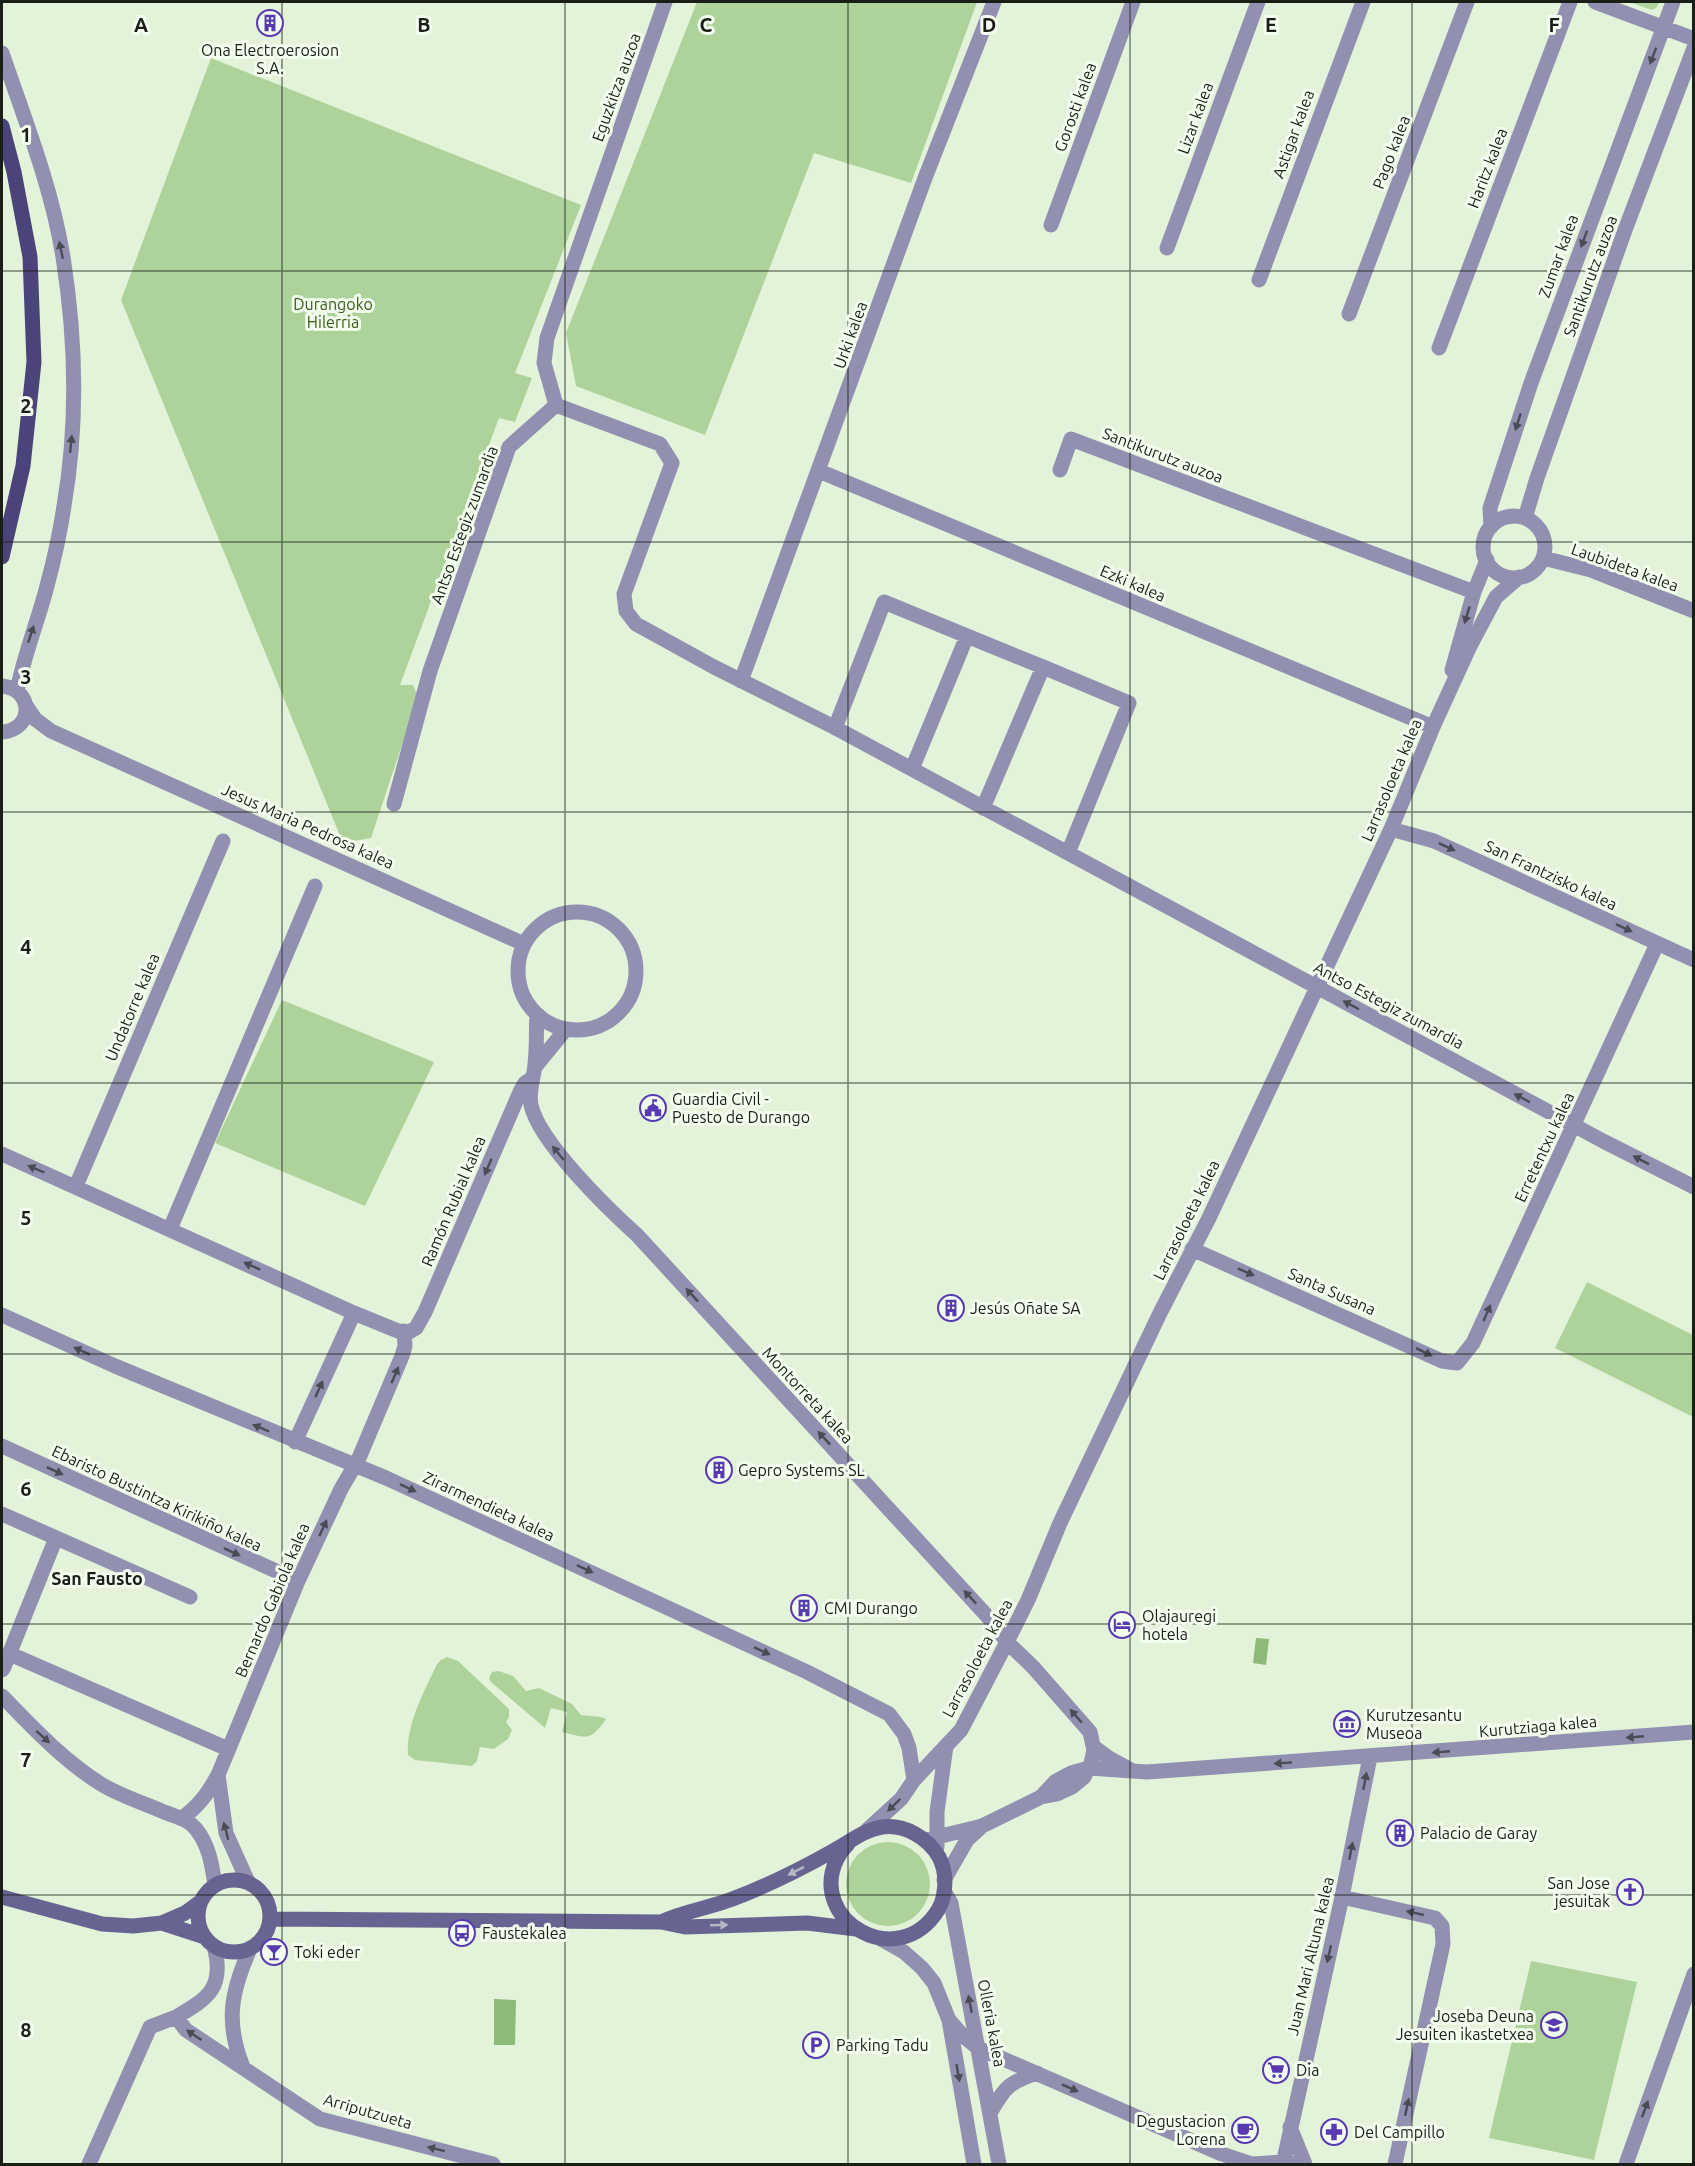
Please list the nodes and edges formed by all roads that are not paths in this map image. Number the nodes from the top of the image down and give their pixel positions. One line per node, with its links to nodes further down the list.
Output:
1 (665, 2): 20 (street, Eguzkitza auzoa)
2 (994, 2): 22 (street, Urki kalea)
3 (1133, 2): 15 (street, Gorosti kalea)
4 (1258, 2): 16 (street, Lizar kalea)
5 (1363, 2): 17 (street, Astigar kalea)
6 (1467, 2): 18 (street, Pago kalea)
7 (1570, 2): 19 (street, Haritz kalea)
8 (1595, 2): 10 (street)
9 (1673, 2): 10 (street, Zumar kalea)
10 (1664, 27): 11 (street); 24 (street, Zumar kalea, one-way to 24)
11 (1694, 39)
12 (1694, 48): 23 (street, Santikurutz auzoa)
13 (2, 53): 35 (street, one-way to 13)
14 (2, 126): 25 (main road)
15 (1052, 225)
16 (1167, 248)
17 (1258, 280)
18 (1349, 314)
19 (1439, 348)
20 (556, 405): 33 (street, Antso Estegiz zumardia); 42 (street, Antso Estegiz zumardia)
21 (1060, 470): 29 (street, Santikurutz auzoa)
22 (819, 471): 33 (street, Urki kalea); 37 (street, Ezki kalea)
23 (1525, 518): 24 (street); 26 (street)
24 (1491, 527): 27 (street)
25 (2, 557)
26 (1543, 558): 28 (street); 30 (street, Laubideta kalea)
27 (1487, 560): 28 (street); 29 (street)
28 (1519, 577): 36 (street)
29 (1474, 592): 36 (street, one-way to 36)
30 (1694, 611)
31 (967, 636): 32 (street); 38 (street); 41 (street)
32 (1043, 667): 43 (street); 46 (street)
33 (741, 681): 38 (street, Antso Estegiz zumardia)
34 (2, 686): 35 (street)
35 (21, 697): 39 (street); 40 (street)
36 (1444, 702): 37 (street, Larrasoloeta kalea)
37 (1433, 727): 44 (street, Larrasoloeta kalea)
38 (835, 728): 41 (street, Antso Estegiz zumardia)
39 (7, 731): 40 (street)
40 (76, 742): 48 (street, Jesus Maria Pedrosa kalea)
41 (912, 769): 43 (street, Antso Estegiz zumardia)
42 (394, 804)
43 (983, 808): 46 (street, Antso Estegiz zumardia)
44 (1391, 830): 49 (street, San Frantzisko kalea, one-way to 49); 51 (street, Larrasoloeta kalea)
45 (223, 841): 57 (street, Undatorre kalea)
46 (1068, 853): 51 (street, Antso Estegiz zumardia)
47 (315, 886): 59 (street)
48 (524, 944): 52 (street); 53 (street)
49 (1657, 944): 50 (street, San Frantzisko kalea); 55 (street, Erretentxu kalea)
50 (1694, 960)
51 (1316, 987): 55 (street, Antso Estegiz zumardia, one-way to 51); 60 (street, Larrasoloeta kalea)
52 (537, 1014): 53 (street); 54 (street, Montorreta kalea)
53 (566, 1029): 54 (street)
54 (533, 1072): 63 (street, Ramón Rubial kalea, one-way to 63); 72 (street, Montorreta kalea, one-way to 54)
55 (1574, 1125): 58 (street, Antso Estegiz zumardia, one-way to 55); 64 (street, Erretentxu kalea, one-way to 55)
56 (2, 1154): 57 (street, one-way to 56)
57 (76, 1186): 59 (street)
58 (1694, 1186)
59 (170, 1229): 61 (street, one-way to 59)
60 (1192, 1249): 64 (street, Santa Susana, one-way to 64); 72 (street, Larrasoloeta kalea)
61 (354, 1312): 63 (street); 65 (street, one-way to 61)
62 (2, 1315): 65 (street, Zirarmendieta kalea, one-way to 62)
63 (401, 1331): 67 (street, one-way to 63)
64 (1457, 1364)
65 (295, 1442): 67 (street, Zirarmendieta kalea)
66 (2, 1446): 70 (street, Ebaristo Bustintza Kirikiño kalea, one-way to 70)
67 (354, 1466): 70 (street, Bernardo Gabiola kalea, one-way to 67); 84 (street, Zirarmendieta kalea, one-way to 84)
68 (2, 1514): 69 (street)
69 (56, 1538): 71 (street); 73 (street)
70 (298, 1581): 79 (street, Bernardo Gabiola kalea)
71 (190, 1597)
72 (1007, 1642): 77 (street, Larrasoloeta kalea); 78 (street, Montorreta kalea, one-way to 72)
73 (10, 1654): 74 (street); 79 (street)
74 (2, 1670)
75 (2, 1696): 85 (street, one-way to 85)
76 (1694, 1732): 80 (street, Kurutziaga kalea, one-way to 80)
77 (946, 1746): 84 (street, Larrasoloeta kalea); 88 (street)
78 (1094, 1747): 81 (street); 82 (street, Kurutziaga kalea)
79 (228, 1749): 83 (street, Bernardo Gabiola kalea)
80 (1370, 1757): 82 (street, Kurutziaga kalea, one-way to 82); 94 (street, Juan Mari Altuna kalea, one-way to 80)
81 (1089, 1768): 82 (street, Kurutziaga kalea); 86 (street, Kurutziaga kalea)
82 (1134, 1771)
83 (218, 1775): 85 (street, Bernardo Gabiola kalea); 90 (street, one-way to 83)
84 (914, 1780): 87 (street, Larrasoloeta kalea, one-way to 87)
85 (182, 1818): 91 (street)
86 (982, 1826): 88 (street, Kurutziaga kalea); 92 (street, Kurutziaga kalea)
87 (867, 1830): 88 (main road); 89 (main road)
88 (931, 1839): 92 (main road)
89 (848, 1844): 97 (main road, one-way to 97); 99 (main road)
90 (248, 1882): 91 (main road); 96 (main road)
91 (215, 1885): 95 (main road)
92 (944, 1885): 100 (main road); 106 (street, Olleria kalea, one-way to 92)
93 (2, 1897): 98 (main road)
94 (1342, 1897): 110 (street, Juan Mari Altuna kalea, one-way to 110); 118 (street, one-way to 94)
95 (200, 1902): 98 (main road); 101 (main road)
96 (271, 1919): 97 (main road); 102 (main road)
97 (661, 1922): 99 (main road, one-way to 99)
98 (162, 1923): 101 (main road)
99 (856, 1929): 100 (main road)
100 (881, 1939): 105 (street)
101 (209, 1942): 102 (main road); 104 (street)
102 (250, 1949): 107 (street)
103 (1694, 1974): 119 (street, one-way to 103)
104 (176, 2017): 107 (street, Arriputzueta, one-way to 104); 112 (street)
105 (949, 2020): 106 (street); 114 (street, one-way to 114)
106 (978, 2048): 108 (street); 109 (street, Olleria kalea)
107 (243, 2067): 113 (street, Arriputzueta, one-way to 107)
108 (1037, 2073): 109 (street); 111 (street, one-way to 111)
109 (990, 2113): 115 (street, Olleria kalea)
110 (1290, 2127): 111 (street, Juan Mari Altuna kalea); 117 (street)
111 (1283, 2163): 116 (street)
112 (88, 2164)
113 (493, 2164)
114 (974, 2164)
115 (999, 2164)
116 (1299, 2164)
117 (1305, 2164)
118 (1395, 2164)
119 (1626, 2164)

